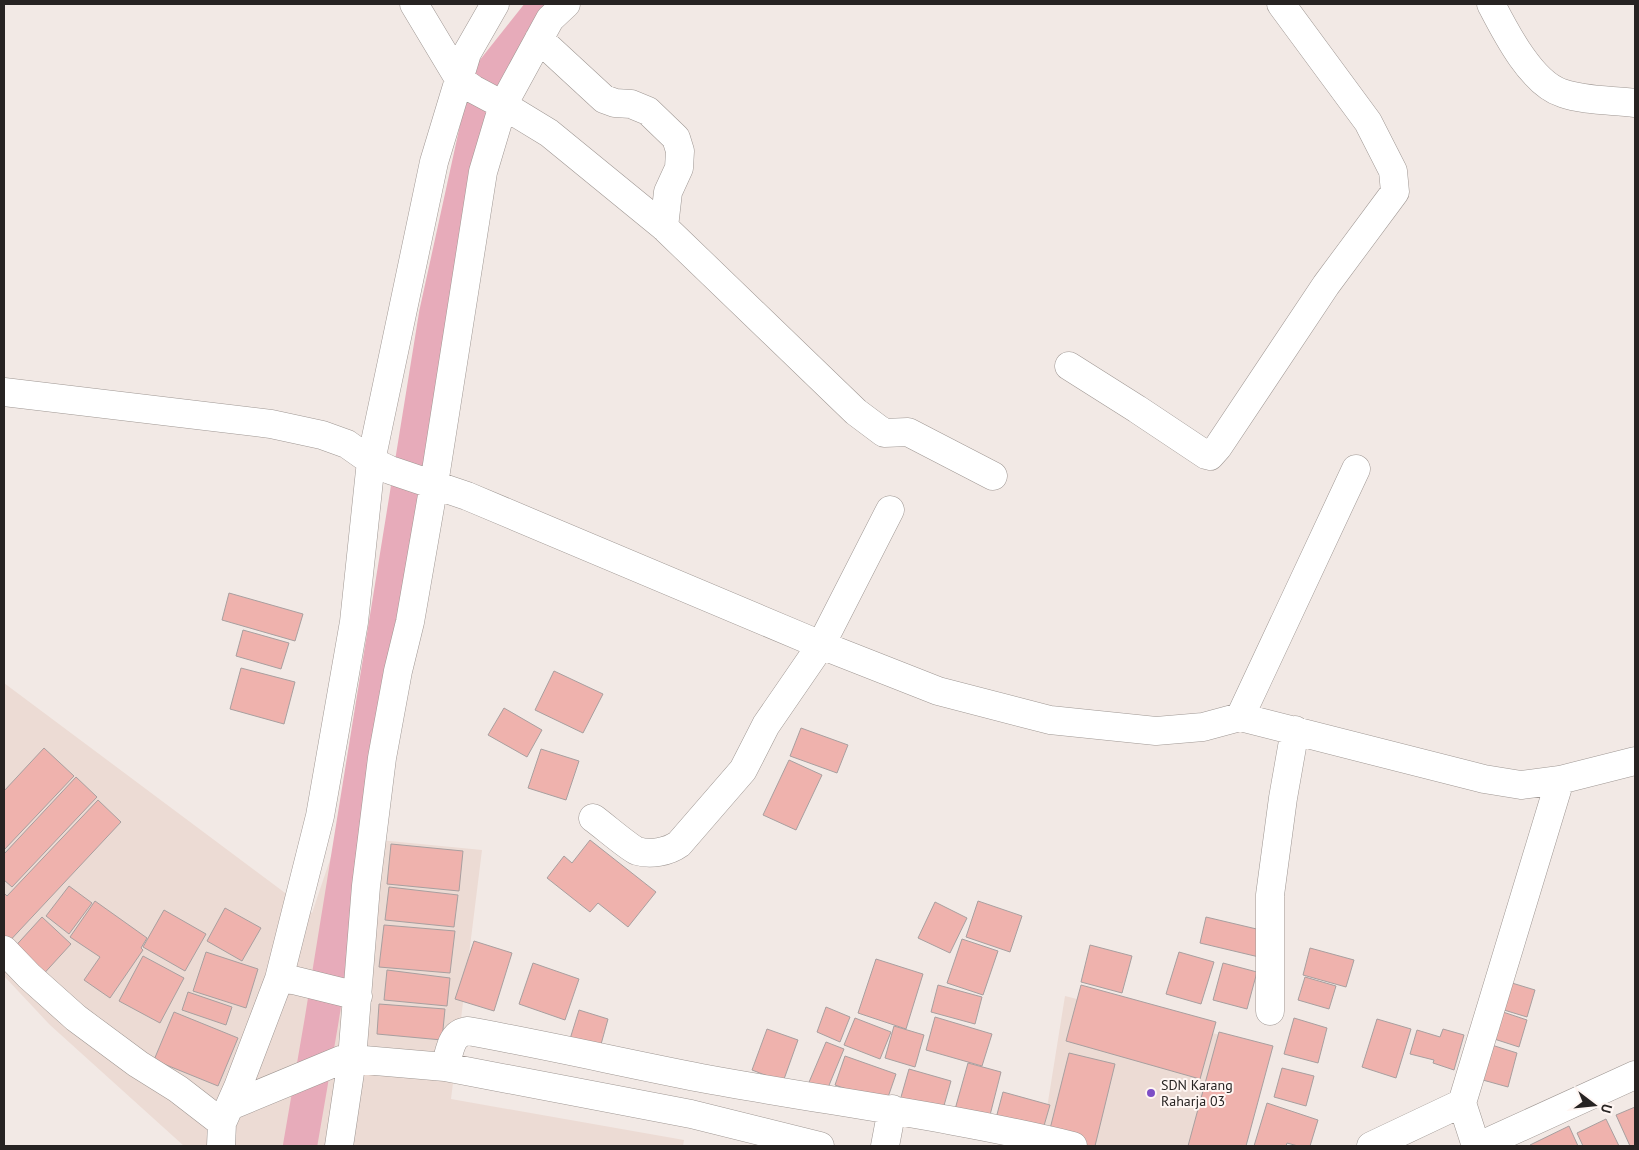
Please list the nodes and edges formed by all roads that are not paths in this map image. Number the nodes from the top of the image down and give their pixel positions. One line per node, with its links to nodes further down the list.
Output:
1 (414, 4): 7 (street)
2 (495, 4): 7 (street)
3 (566, 4): 6 (street)
4 (1281, 4): 10 (street)
5 (1490, 4): 8 (street)
6 (539, 39): 7 (street); 9 (street)
7 (481, 93): 9 (street); 12 (street); 15 (street)
8 (1635, 103)
9 (664, 227): 14 (street)
10 (1070, 366)
11 (4, 392): 12 (street)
12 (381, 466): 15 (street); 24 (street)
13 (1356, 469): 18 (street)
14 (994, 476)
15 (429, 483): 17 (street); 25 (street)
16 (890, 510): 17 (street)
17 (821, 645): 18 (street); 22 (street)
18 (1240, 716): 19 (street)
19 (1295, 730): 21 (street); 26 (street)
20 (1635, 761): 21 (street)
21 (1560, 780): 33 (street)
22 (593, 818)
23 (4, 950): 32 (street)
24 (286, 980): 25 (street); 32 (street)
25 (352, 995): 28 (street)
26 (1270, 1011)
27 (449, 1053): 28 (street); 30 (street); 30 (street)
28 (346, 1059): 32 (street); 35 (street)
29 (1635, 1075): 33 (street)
30 (696, 1096): 31 (street); 36 (street)
31 (892, 1114): 34 (street); 37 (street)
32 (224, 1125)
33 (1471, 1128): 39 (street)
34 (1016, 1139): 38 (street)
35 (340, 1146)
36 (820, 1146)
37 (885, 1146)
38 (1073, 1146)
39 (1371, 1146)

